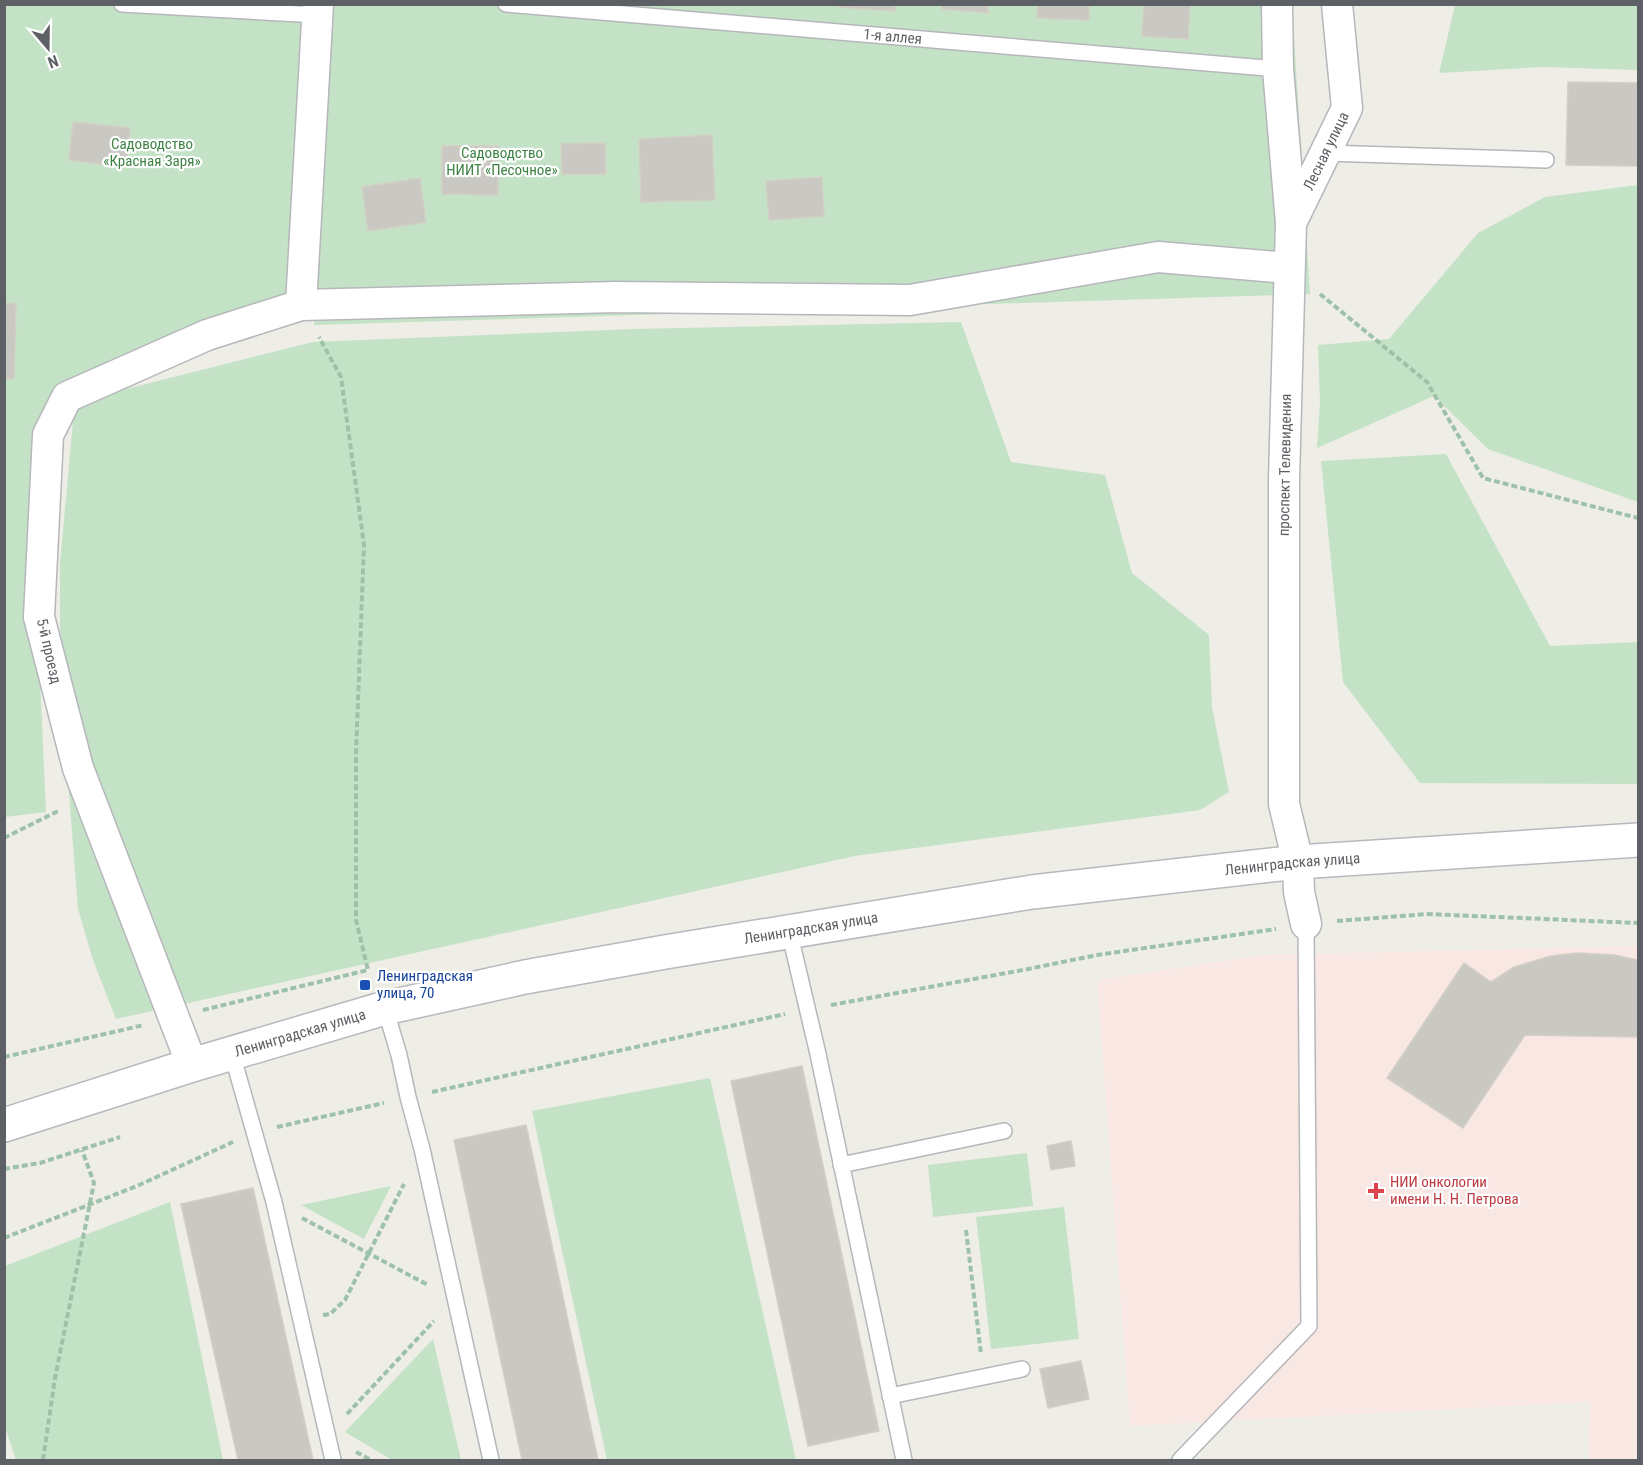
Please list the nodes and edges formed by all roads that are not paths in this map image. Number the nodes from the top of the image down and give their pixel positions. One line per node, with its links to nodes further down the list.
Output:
1 (122, 4): 5 (lane)
2 (506, 4): 6 (lane, 1-я аллея)
3 (1277, 4): 6 (street, проспект Телевидения)
4 (1337, 4): 7 (street, Лесная улица)
5 (317, 10): 11 (street)
6 (1278, 69): 9 (street, проспект Телевидения)
7 (1325, 153): 8 (lane); 9 (street, Лесная улица)
8 (1546, 160)
9 (1290, 223): 10 (street, проспект Телевидения)
10 (1289, 268): 11 (street, 5-й проезд); 13 (street, проспект Телевидения)
11 (301, 305): 18 (street, 5-й проезд)
12 (1638, 840): 13 (main road, Ленинградская улица)
13 (1298, 862): 14 (street, проспект Телевидения); 15 (main road, Ленинградская улица)
14 (1306, 924): 27 (lane)
15 (789, 931): 16 (main road, Ленинградская улица); 21 (lane)
16 (386, 1008): 17 (main road, Ленинградская улица); 25 (lane)
17 (232, 1054): 18 (main road, Ленинградская улица); 24 (lane)
18 (192, 1065): 19 (main road, Ленинградская улица)
19 (4, 1125)
20 (1004, 1131): 21 (lane)
21 (841, 1165): 23 (lane)
22 (1022, 1369): 23 (lane)
23 (890, 1396): 26 (lane)
24 (333, 1461)
25 (491, 1461)
26 (904, 1461)
27 (1180, 1461)

